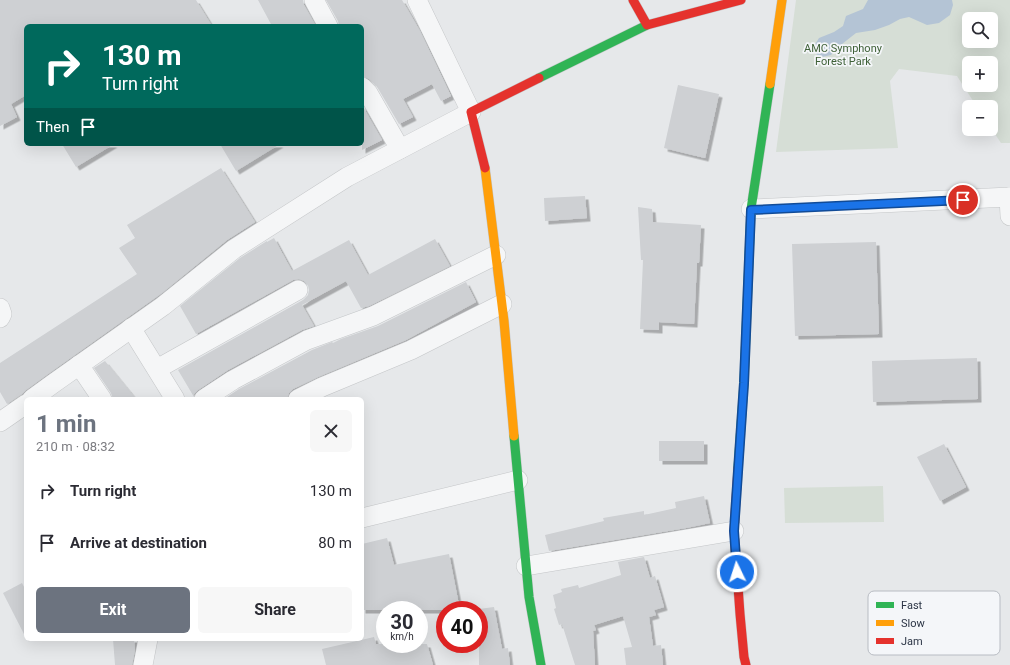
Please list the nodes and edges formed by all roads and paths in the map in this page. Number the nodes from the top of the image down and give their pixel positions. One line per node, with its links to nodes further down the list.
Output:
1 (314, 0): 6 (street)
2 (417, 0): 9 (street)
3 (633, 0): 7 (street)
4 (740, 0): 7 (street)
5 (782, 0): 12 (street)
6 (327, 24)
7 (647, 25): 9 (street)
8 (364, 89): 10 (street)
9 (471, 112): 10 (street); 14 (street)
10 (400, 149): 19 (street)
11 (1009, 197): 12 (street); 13 (street)
12 (751, 210): 31 (street)
13 (1010, 216)
14 (496, 255): 16 (street); 25 (street)
15 (298, 290): 21 (street)
16 (502, 304): 26 (street); 29 (street)
17 (0, 308): 18 (street)
18 (0, 318)
19 (131, 328): 20 (street); 21 (street)
20 (79, 365): 22 (street); 23 (street)
21 (157, 369): 24 (street)
22 (35, 397)
23 (101, 397)
24 (174, 397)
25 (207, 397)
26 (302, 397)
27 (24, 405): 28 (street)
28 (2, 415)
29 (518, 480): 30 (street); 32 (street)
30 (364, 518)
31 (734, 531): 32 (street); 36 (street)
32 (526, 566): 35 (street)
33 (148, 641): 34 (street)
34 (143, 665)
35 (541, 665)
36 (746, 665)

